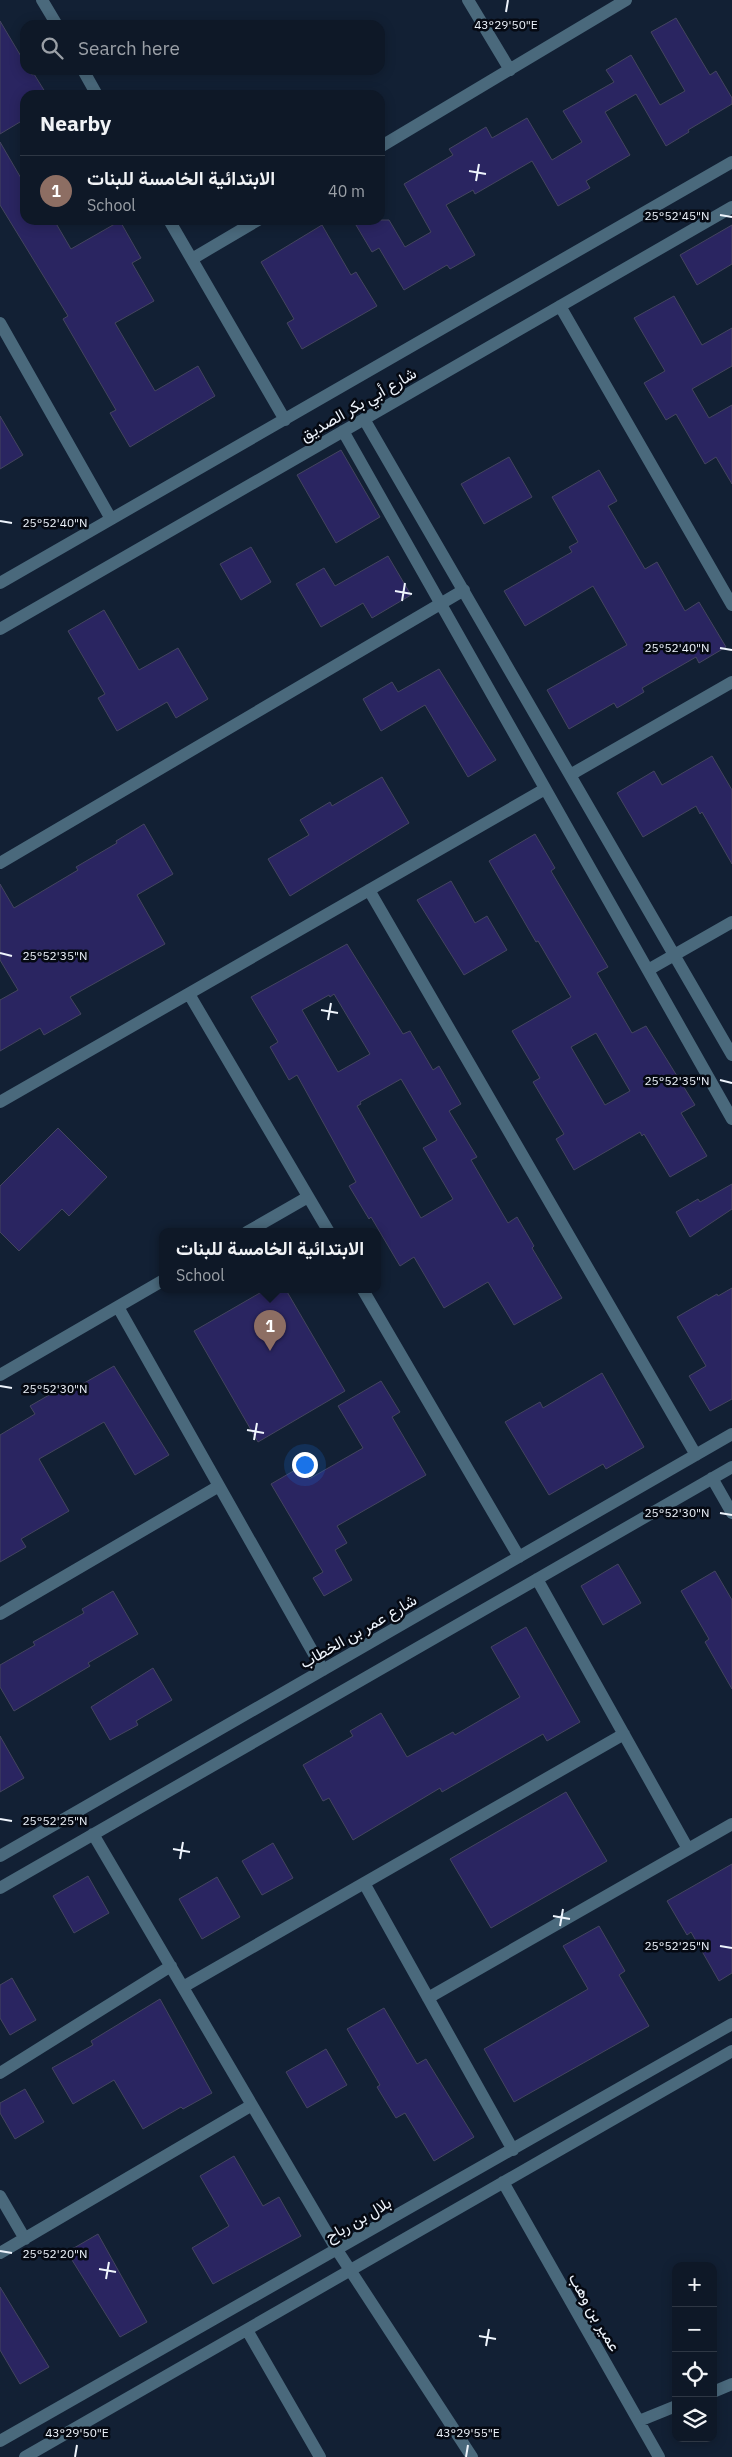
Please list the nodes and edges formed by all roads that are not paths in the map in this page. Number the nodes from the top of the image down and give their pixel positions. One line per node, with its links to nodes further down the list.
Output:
1 (468, 0): 5 (street)
2 (626, 0): 5 (street)
3 (46, 1): 4 (street)
4 (55, 20)
5 (510, 70): 8 (street)
6 (86, 75): 7 (street)
7 (94, 90)
8 (385, 144)
9 (732, 162): 17 (street, شارع أبي بكر الصديق)
10 (732, 207): 14 (street, شارع أبي بكر الصديق)
11 (172, 225): 13 (street)
12 (250, 225): 13 (street)
13 (192, 259): 17 (street)
14 (560, 306): 16 (street, شارع أبي بكر الصديق); 23 (street)
15 (0, 323): 19 (street)
16 (364, 419): 18 (street, شارع أبي بكر الصديق); 21 (street)
17 (284, 420): 19 (street, شارع أبي بكر الصديق)
18 (343, 431): 22 (street); 24 (street, شارع أبي بكر الصديق)
19 (111, 519): 20 (street, شارع أبي بكر الصديق)
20 (0, 583)
21 (464, 590): 22 (street); 26 (street)
22 (441, 604): 27 (street); 28 (street)
23 (732, 605)
24 (0, 629)
25 (732, 682): 26 (street)
26 (570, 775): 31 (street)
27 (545, 789): 29 (street); 32 (street)
28 (0, 863)
29 (370, 890): 33 (street); 45 (street)
30 (732, 922): 31 (street)
31 (674, 955): 32 (street); 34 (street)
32 (648, 970): 36 (street)
33 (190, 994): 35 (street); 37 (street)
34 (732, 1055)
35 (0, 1102)
36 (732, 1119)
37 (308, 1197): 38 (street); 39 (street)
38 (254, 1228)
39 (327, 1228)
40 (159, 1283): 42 (street)
41 (365, 1293): 50 (street)
42 (118, 1307): 43 (street); 48 (street)
43 (0, 1375)
44 (732, 1434): 45 (street, شارع عمر بن الخطاب)
45 (696, 1455): 50 (street, شارع عمر بن الخطاب)
46 (732, 1467): 47 (street)
47 (712, 1478): 49 (street); 51 (street)
48 (219, 1486): 52 (street); 53 (street)
49 (732, 1513)
50 (519, 1557): 53 (street, شارع عمر بن الخطاب)
51 (538, 1579): 54 (street); 56 (street)
52 (0, 1614)
53 (323, 1670): 58 (street, شارع عمر بن الخطاب)
54 (624, 1734): 57 (street); 59 (street)
55 (732, 1824): 57 (street)
56 (93, 1834): 60 (street); 61 (street)
57 (688, 1849): 63 (street)
58 (0, 1856)
59 (364, 1883): 62 (street); 63 (street)
60 (0, 1888)
61 (171, 1966): 62 (street); 66 (street)
62 (183, 1987): 67 (street)
63 (428, 1998): 68 (street)
64 (732, 2024): 68 (street, بلال بن رباح)
65 (732, 2051): 69 (street)
66 (0, 2073)
67 (252, 2105): 71 (street); 72 (street)
68 (513, 2150): 72 (street, بلال بن رباح)
69 (503, 2182): 74 (street); 79 (street, عمير بن وهب)
70 (0, 2196): 71 (street)
71 (25, 2239): 73 (street)
72 (337, 2250): 74 (street); 80 (street, بلال بن رباح)
73 (0, 2253)
74 (350, 2271): 75 (street); 83 (street)
75 (247, 2330): 81 (street); 82 (street)
76 (732, 2384): 77 (street)
77 (717, 2390)
78 (672, 2408): 79 (street)
79 (638, 2421): 84 (street, عمير بن وهب)
80 (0, 2441)
81 (25, 2457)
82 (320, 2457)
83 (472, 2457)
84 (659, 2457)

